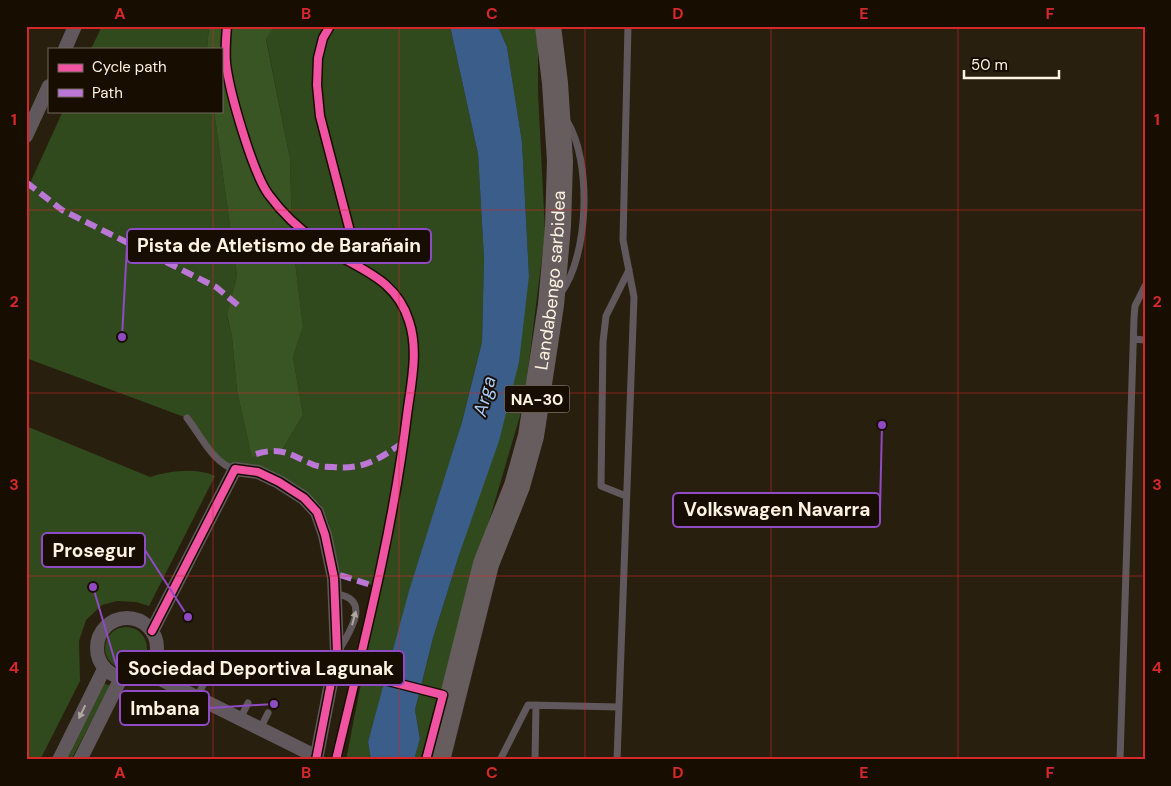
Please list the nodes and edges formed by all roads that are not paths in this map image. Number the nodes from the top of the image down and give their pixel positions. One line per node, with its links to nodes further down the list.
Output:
1 (75, 26): 4 (street)
2 (548, 26): 31 (highway, Landabengo sarbidea / NA-30)
3 (628, 26): 7 (lane)
4 (65, 48)
5 (48, 88): 6 (street)
6 (26, 136)
7 (629, 270): 13 (lane); 13 (lane)
8 (1145, 286): 9 (lane)
9 (1134, 340): 10 (lane); 35 (lane)
10 (1145, 340)
11 (187, 418): 12 (lane)
12 (235, 469): 14 (street); 15 (street)
13 (626, 496): 24 (lane)
14 (335, 594): 16 (street); 16 (lane, one-way to 14)
15 (152, 632): 17 (street); 18 (street)
16 (337, 652): 28 (street)
17 (104, 669): 19 (street); 29 (street, one-way to 29)
18 (146, 672): 19 (street); 21 (street)
19 (121, 678): 30 (street)
20 (205, 681): 21 (lane)
21 (197, 697): 26 (street)
22 (248, 703): 26 (lane)
23 (536, 705): 24 (lane); 32 (lane); 33 (lane)
24 (619, 707): 34 (lane)
25 (268, 713): 27 (lane)
26 (240, 719): 27 (street)
27 (260, 729): 28 (street)
28 (316, 759)
29 (59, 760)
30 (80, 760)
31 (437, 760)
32 (500, 760)
33 (535, 760)
34 (617, 760)
35 (1120, 760)

